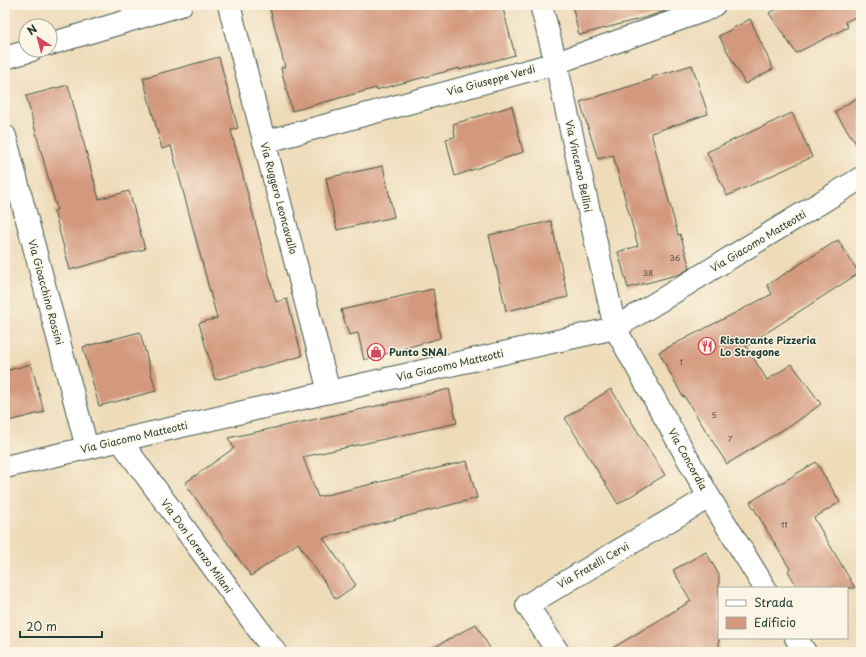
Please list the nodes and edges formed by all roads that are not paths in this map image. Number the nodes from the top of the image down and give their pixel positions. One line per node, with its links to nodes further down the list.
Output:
1 (181, 5): 5 (street)
2 (229, 5): 10 (street, Via Ruggero Leoncavallo)
3 (541, 5): 8 (street, Via Vincenzo Bellini)
4 (714, 5): 8 (street, Via Giuseppe Verdi)
5 (58, 42)
6 (18, 54): 7 (street)
7 (5, 58)
8 (556, 63): 10 (street, Via Giuseppe Verdi); 12 (street, Via Vincenzo Bellini)
9 (5, 136): 15 (street, Via Gioacchino Rossini)
10 (264, 142): 13 (street, Via Ruggero Leoncavallo)
11 (861, 178): 12 (street, Via Giacomo Matteotti)
12 (615, 328): 13 (street, Via Giacomo Matteotti); 17 (street, Via Concordia)
13 (329, 392): 14 (street, Via Giacomo Matteotti)
14 (120, 440): 15 (street, Via Giacomo Matteotti); 20 (street, Via Don Lorenzo Milani)
15 (87, 448): 16 (street, Via Giacomo Matteotti)
16 (5, 467)
17 (709, 497): 18 (street, Via Concordia); 21 (street, Via Fratelli Cervi)
18 (764, 587)
19 (797, 639): 22 (street)
20 (275, 652)
21 (558, 652)
22 (805, 652)

